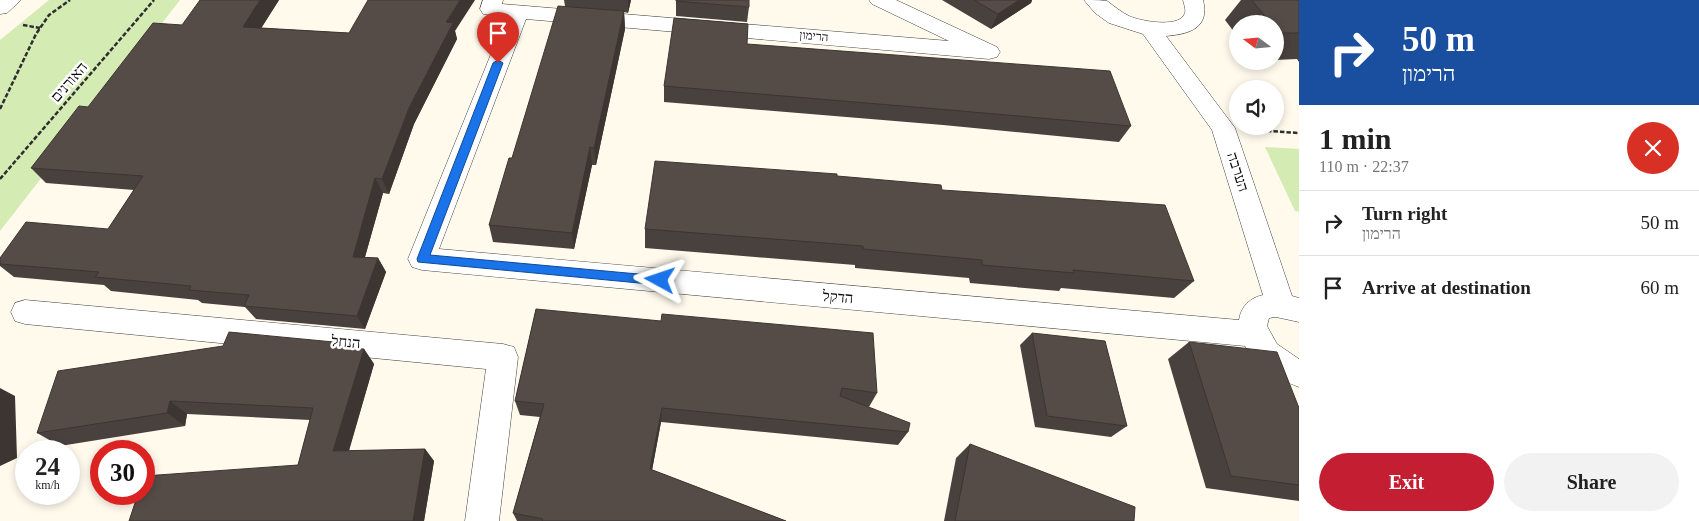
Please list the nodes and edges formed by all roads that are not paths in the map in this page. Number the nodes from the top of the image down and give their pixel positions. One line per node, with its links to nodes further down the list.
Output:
1 (11, 0): 6 (street)
2 (493, 0): 7 (street, הרימון)
3 (879, 0): 7 (street, הרימון)
4 (1094, 0): 8 (street)
5 (1193, 0): 8 (street)
6 (0, 8)
7 (519, 10): 11 (street, הדקל)
8 (1150, 29): 9 (street, הערבה)
9 (1290, 308): 11 (street)
10 (25, 312): 13 (street, הנחל)
11 (1253, 334): 12 (street)
12 (1299, 373)
13 (482, 521)

